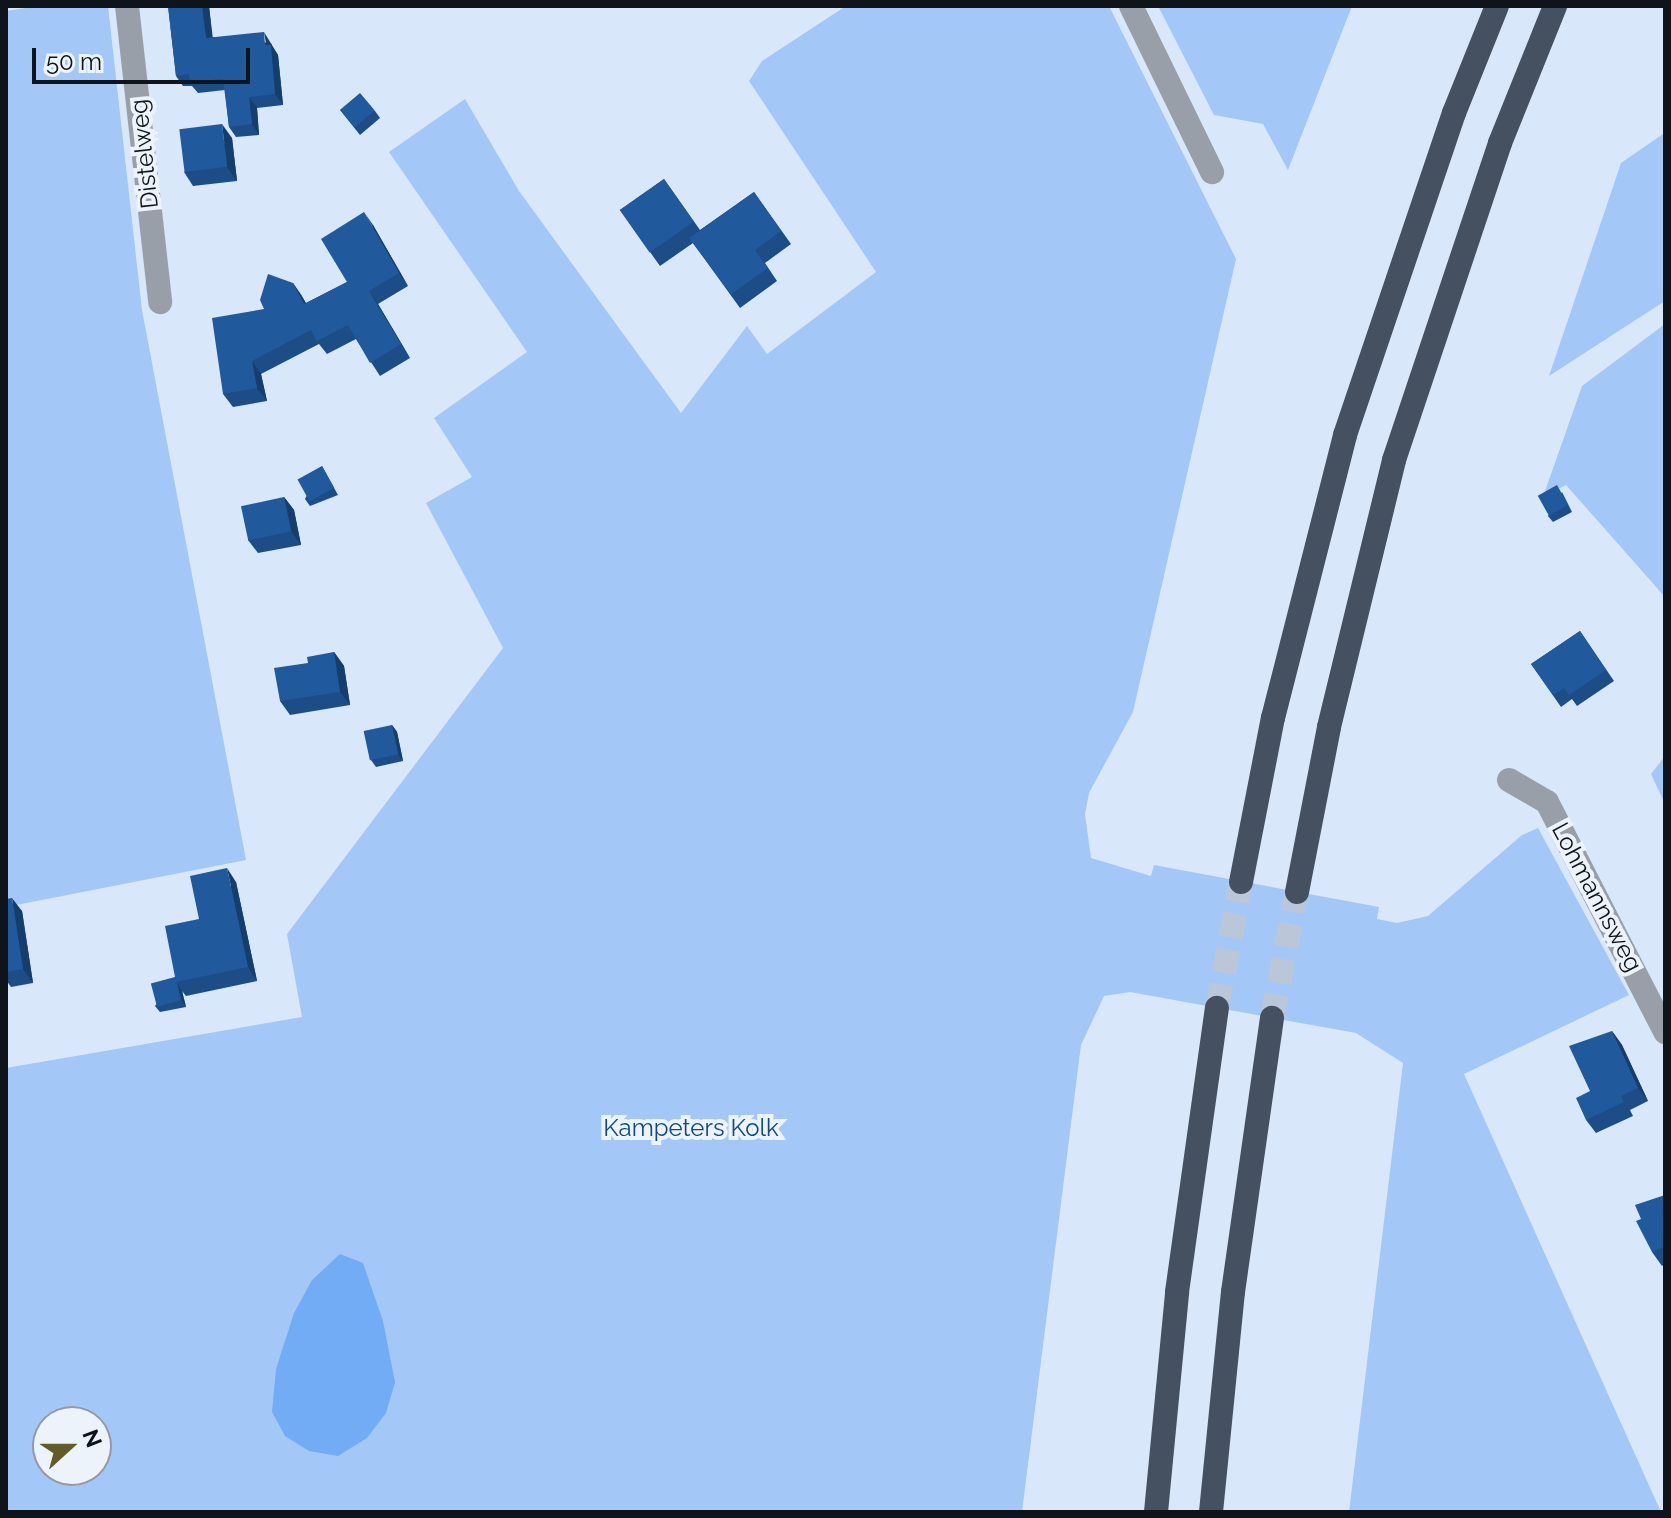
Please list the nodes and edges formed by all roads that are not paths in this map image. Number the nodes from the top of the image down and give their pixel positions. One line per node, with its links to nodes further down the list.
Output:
1 (127, 6): 6 (street, Distelweg)
2 (1131, 6): 5 (street)
3 (1497, 6): 8 (highway)
4 (1555, 6): 9 (highway)
5 (1212, 172)
6 (160, 302)
7 (1509, 780): 12 (street, Lohmannsweg)
8 (1241, 882)
9 (1297, 892)
10 (1217, 1008): 13 (highway)
11 (1272, 1018): 14 (highway)
12 (1665, 1032)
13 (1156, 1512)
14 (1211, 1512)

